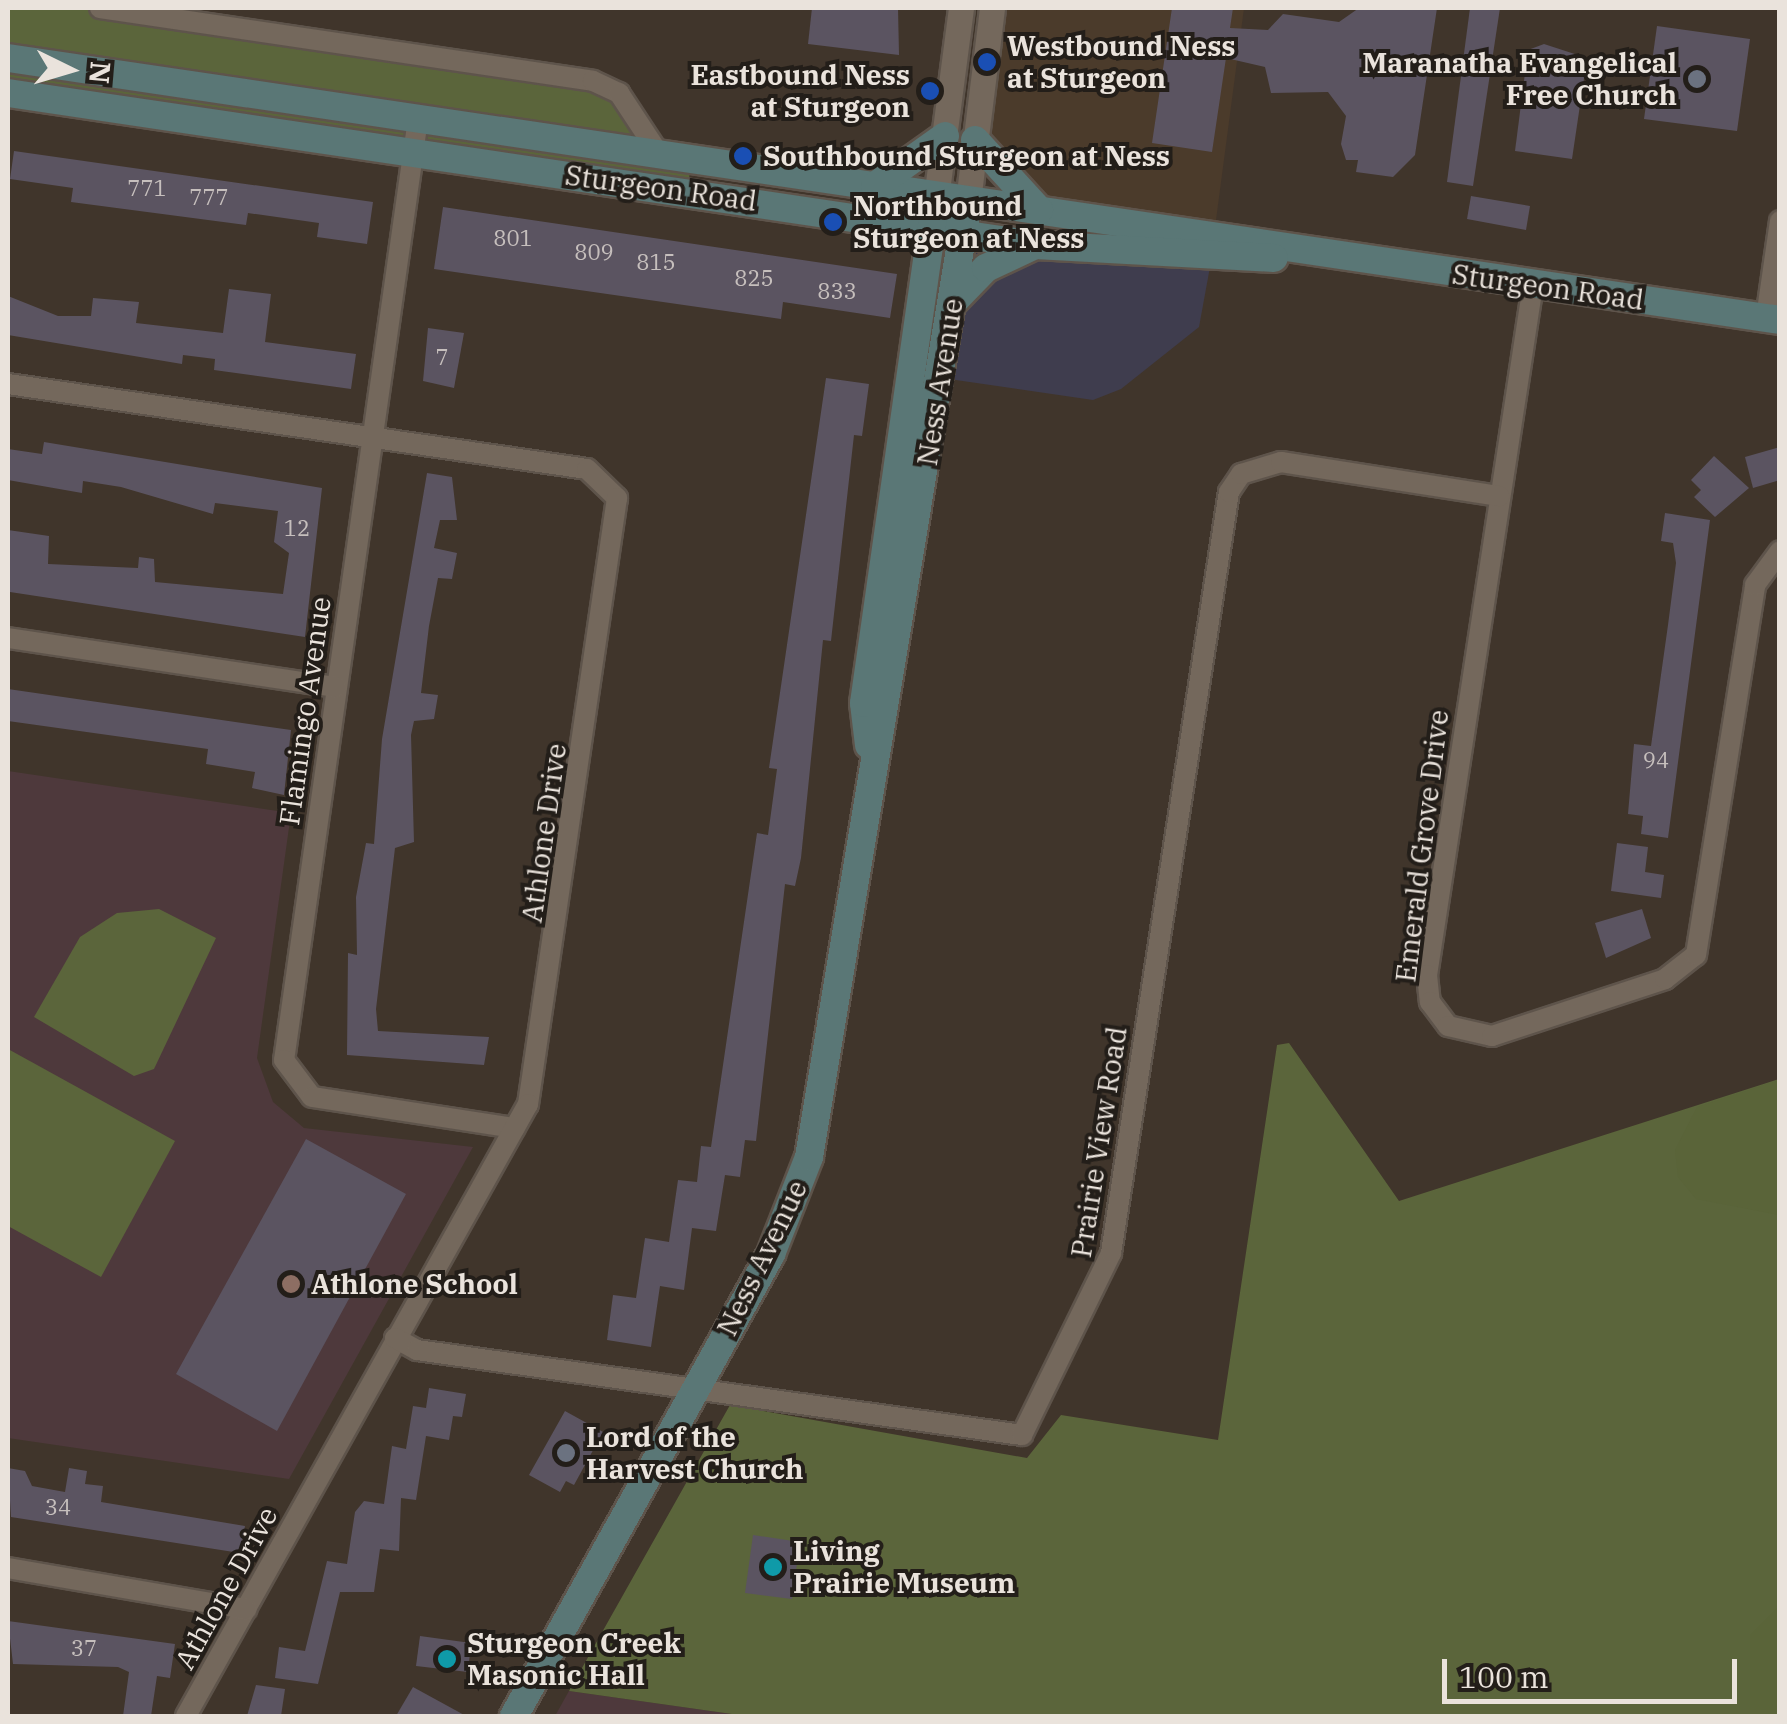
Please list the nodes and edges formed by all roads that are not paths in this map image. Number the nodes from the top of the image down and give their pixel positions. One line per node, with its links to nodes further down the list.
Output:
1 (100, 8): 10 (street, Sturgeon Road)
2 (962, 8): 7 (street, Ness Avenue)
3 (992, 8): 8 (street, Ness Avenue)
4 (8, 58): 6 (main road, Sturgeon Road)
5 (8, 93): 9 (main road, Sturgeon Road)
6 (418, 118): 9 (street, Flamingo Avenue); 10 (main road, Sturgeon Road)
7 (945, 136): 11 (main road); 12 (street, Ness Avenue)
8 (975, 140): 13 (street, Ness Avenue); 14 (main road)
9 (414, 152): 16 (main road, Sturgeon Road); 24 (street, Flamingo Avenue)
10 (659, 154): 11 (main road, Sturgeon Road)
11 (875, 186): 12 (main road, Sturgeon Road)
12 (936, 198): 13 (main road, Sturgeon Road); 16 (main road, Ness Avenue)
13 (968, 200): 14 (main road, Sturgeon Road); 17 (main road, Ness Avenue)
14 (1040, 211): 19 (main road, Sturgeon Road)
15 (1780, 221): 22 (street)
16 (932, 228): 17 (main road, Sturgeon Road); 29 (main road, Ness Avenue)
17 (964, 232): 18 (main road, Sturgeon Road); 21 (main road, Ness Avenue)
18 (1035, 245): 19 (main road, Sturgeon Road); 21 (main road)
19 (1317, 254): 20 (main road, Sturgeon Road)
20 (1533, 285): 22 (main road, Sturgeon Road); 25 (street, Emerald Grove Drive)
21 (953, 302): 29 (main road, Ness Avenue)
22 (1773, 319)
23 (8, 384): 24 (street, Athlone Drive)
24 (374, 439): 28 (street, Flamingo Avenue); 30 (street, Athlone Drive)
25 (1499, 496): 26 (street, Emerald Grove Drive); 32 (street, Prairie View Road)
26 (1780, 551)
27 (8, 638): 28 (street)
28 (336, 687): 30 (street, Flamingo Avenue)
29 (870, 752): 32 (main road, Ness Avenue)
30 (515, 1128): 31 (street, Athlone Drive)
31 (395, 1338): 32 (street, Prairie View Road); 34 (street, Athlone Drive)
32 (696, 1390): 36 (main road, Ness Avenue)
33 (8, 1568): 34 (street)
34 (246, 1609): 35 (street, Athlone Drive)
35 (186, 1716)
36 (514, 1716)

